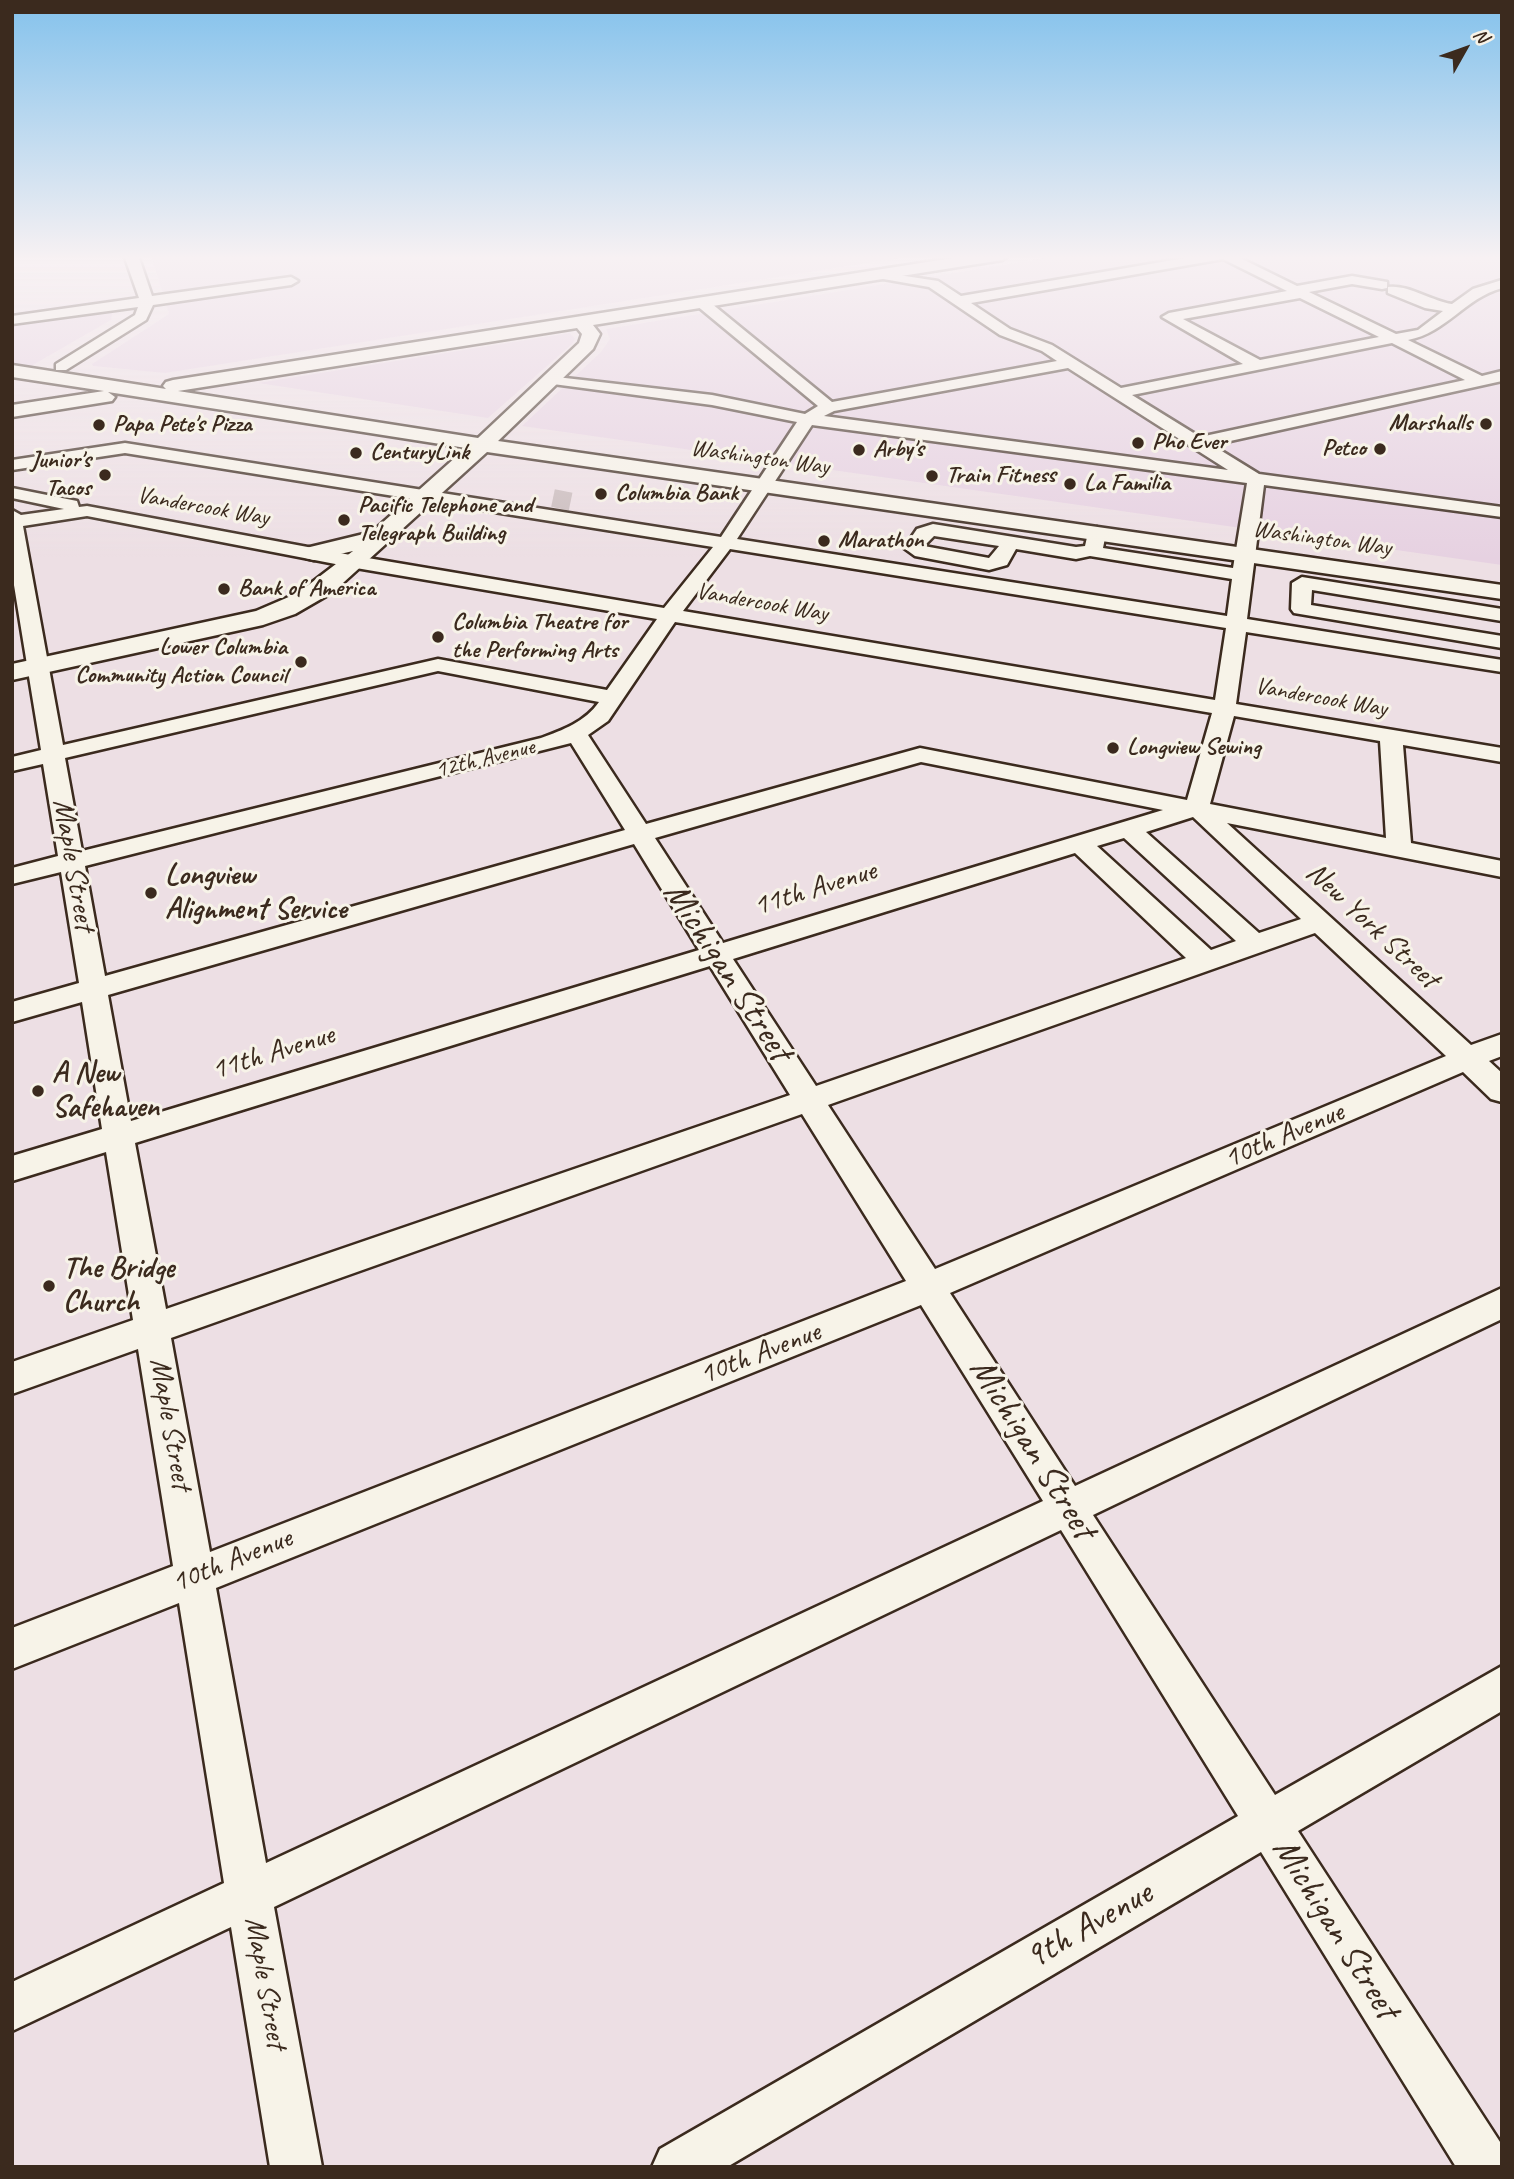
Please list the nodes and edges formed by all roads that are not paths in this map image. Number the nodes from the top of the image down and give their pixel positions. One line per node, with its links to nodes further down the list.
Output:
1 (78, 357): 12 (street)
2 (351, 357): 17 (main road)
3 (575, 357): 15 (main road)
4 (768, 357): 20 (street)
5 (1060, 357): 10 (street)
6 (1242, 357): 11 (street)
7 (1299, 357): 11 (street)
8 (1431, 357): 16 (street)
9 (12, 359): 12 (main road, Washington Way)
10 (1070, 363): 19 (street); 20 (street)
11 (1257, 365): 19 (street)
12 (61, 367): 17 (main road, Washington Way)
13 (12, 371): 18 (main road, Washington Way)
14 (1502, 376): 16 (street)
15 (553, 379): 22 (street); 23 (main road)
16 (1480, 381): 24 (street)
17 (180, 384): 18 (main road); 23 (main road, Washington Way)
18 (140, 391): 21 (main road); 25 (main road, Washington Way)
19 (1118, 393): 24 (street)
20 (829, 407): 22 (street)
21 (12, 411)
22 (807, 419): 27 (street, 12th Avenue); 28 (street)
23 (501, 429): 25 (main road); 27 (main road, Washington Way)
24 (1198, 443): 28 (street)
25 (484, 444): 27 (main road, Washington Way); 30 (main road)
26 (12, 466): 30 (street)
27 (770, 477): 38 (street, 12th Avenue); 40 (main road, Washington Way); 42 (main road, Washington Way)
28 (1256, 480): 34 (street); 42 (street)
29 (497, 489): 31 (street)
30 (426, 496): 36 (street); 37 (main road)
31 (553, 498)
32 (577, 503): 36 (street)
33 (88, 511): 35 (street, Vandercook Way); 35 (street); 41 (street, Vandercook Way)
34 (1502, 512)
35 (13, 513): 48 (street, Maple Street)
36 (594, 521): 38 (street)
37 (378, 538): 41 (main road); 43 (main road)
38 (727, 541): 50 (street, 12th Avenue); 52 (street)
39 (1011, 542): 40 (street)
40 (1095, 542): 42 (main road, Washington Way); 44 (street)
41 (314, 553): 43 (street, Vandercook Way)
42 (1244, 556): 44 (street); 45 (main road, Washington Way); 46 (main road, Washington Way); 52 (street)
43 (356, 562): 50 (street, Vandercook Way); 55 (main road)
44 (1178, 566): 47 (street)
45 (1502, 573)
46 (1382, 585): 49 (main road, Washington Way); 51 (street); 53 (street)
47 (1173, 587)
48 (19, 591): 55 (street, Maple Street)
49 (1502, 592)
50 (670, 614): 56 (street, 12th Avenue); 57 (street, Vandercook Way)
51 (1502, 615)
52 (1237, 624): 54 (street); 57 (street)
53 (1502, 642)
54 (1502, 666)
55 (26, 669): 60 (street, Maple Street)
56 (613, 698): 58 (street, 12th Avenue); 60 (street)
57 (1224, 708): 59 (street, Vandercook Way); 63 (street)
58 (576, 733): 65 (street, Michigan Street); 68 (street, 12th Avenue)
59 (1391, 736): 61 (street, Vandercook Way); 67 (street)
60 (55, 754): 62 (street); 68 (street, Maple Street)
61 (1502, 755)
62 (12, 764)
63 (1197, 808): 64 (street, 11th Avenue); 65 (street); 67 (street); 71 (street, New York Street)
64 (1128, 829): 66 (street, 11th Avenue); 72 (street)
65 (638, 834): 73 (street, Michigan Street); 75 (street)
66 (1080, 844): 73 (street, 11th Avenue); 74 (street)
67 (1399, 848): 69 (street)
68 (72, 861): 70 (street, 12th Avenue); 75 (street, Maple Street)
69 (1502, 869)
70 (12, 876)
71 (1319, 922): 72 (street); 78 (street, New York Street)
72 (1255, 944): 74 (street)
73 (716, 954): 80 (street, Michigan Street); 81 (street, 11th Avenue)
74 (1206, 961): 80 (street)
75 (94, 990): 76 (street); 81 (street, Maple Street)
76 (12, 1012)
77 (1502, 1044): 78 (street, 10th Avenue)
78 (1466, 1059): 79 (street, New York Street); 83 (street, 10th Avenue)
79 (1502, 1091)
80 (810, 1100): 83 (street, Michigan Street); 85 (street)
81 (120, 1135): 82 (street, 11th Avenue); 85 (street, Maple Street)
82 (12, 1168)
83 (929, 1287): 87 (street, Michigan Street); 88 (street, 10th Avenue)
84 (1502, 1303): 87 (street)
85 (153, 1329): 86 (street); 88 (street, Maple Street)
86 (12, 1378)
87 (1069, 1507): 91 (street, Michigan Street); 92 (street)
88 (196, 1576): 89 (street, 10th Avenue); 92 (street, Maple Street)
89 (12, 1649)
90 (1502, 1687): 91 (street, 9th Avenue)
91 (1268, 1822): 95 (street, 9th Avenue); 96 (street, Michigan Street)
92 (250, 1895): 93 (street); 94 (street, Maple Street)
93 (12, 2007)
94 (296, 2167)
95 (678, 2167)
96 (1486, 2167)

